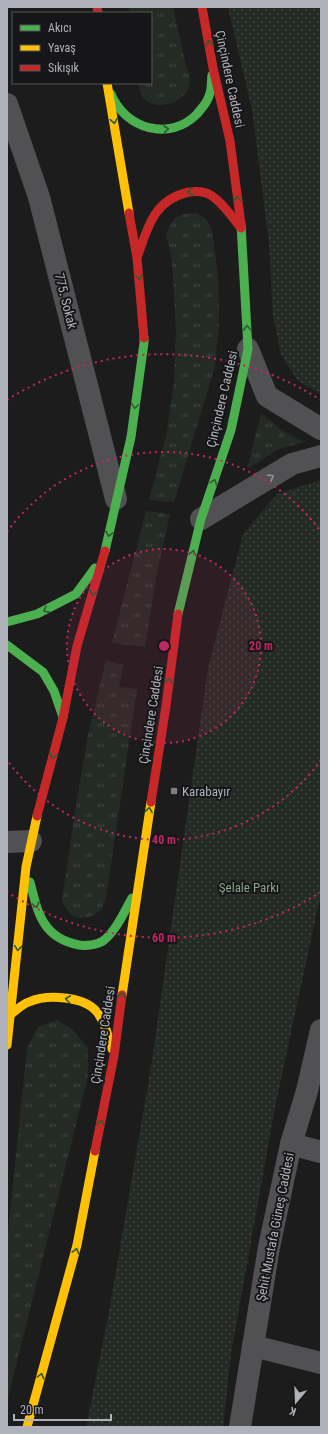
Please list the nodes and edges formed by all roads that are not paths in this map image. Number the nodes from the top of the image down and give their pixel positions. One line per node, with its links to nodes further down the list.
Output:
1 (202, 7): 2 (main road, Çinçindere Caddesi, one-way to 1)
2 (213, 68): 3 (main road, one-way to 2); 6 (main road, Çinçindere Caddesi, one-way to 2)
3 (108, 84)
4 (108, 84): 7 (main road, one-way to 7)
5 (7, 104): 11 (street, 775. Sokak)
6 (241, 228): 7 (main road, one-way to 7); 8 (main road, Çinçindere Caddesi, one-way to 6)
7 (137, 258): 11 (main road, one-way to 11)
8 (248, 349): 9 (street); 12 (main road, Çinçindere Caddesi, one-way to 8)
9 (321, 429)
10 (321, 456): 12 (street, one-way to 10)
11 (116, 499): 13 (main road, one-way to 13)
12 (201, 518): 20 (main road, Çinçindere Caddesi, one-way to 12)
13 (104, 556): 14 (main road, one-way to 14); 16 (main road, one-way to 16)
14 (7, 622)
15 (7, 645): 16 (main road)
16 (63, 718): 17 (main road, one-way to 17)
17 (31, 840): 18 (street); 19 (main road)
18 (7, 842)
19 (26, 867): 20 (main road, one-way to 20); 21 (main road, one-way to 21)
20 (137, 890): 24 (main road, Çinçindere Caddesi, one-way to 20)
21 (9, 1015): 23 (main road); 24 (main road, one-way to 21)
22 (321, 1030): 25 (street, Şehit Mustafa Güneş Caddesi)
23 (7, 1045)
24 (114, 1056): 29 (main road, Çinçindere Caddesi, one-way to 24)
25 (291, 1144): 26 (street); 27 (street, Şehit Mustafa Güneş Caddesi)
26 (321, 1152)
27 (253, 1346): 28 (street); 30 (street, Şehit Mustafa Güneş Caddesi)
28 (321, 1363)
29 (27, 1427)
30 (240, 1427)

